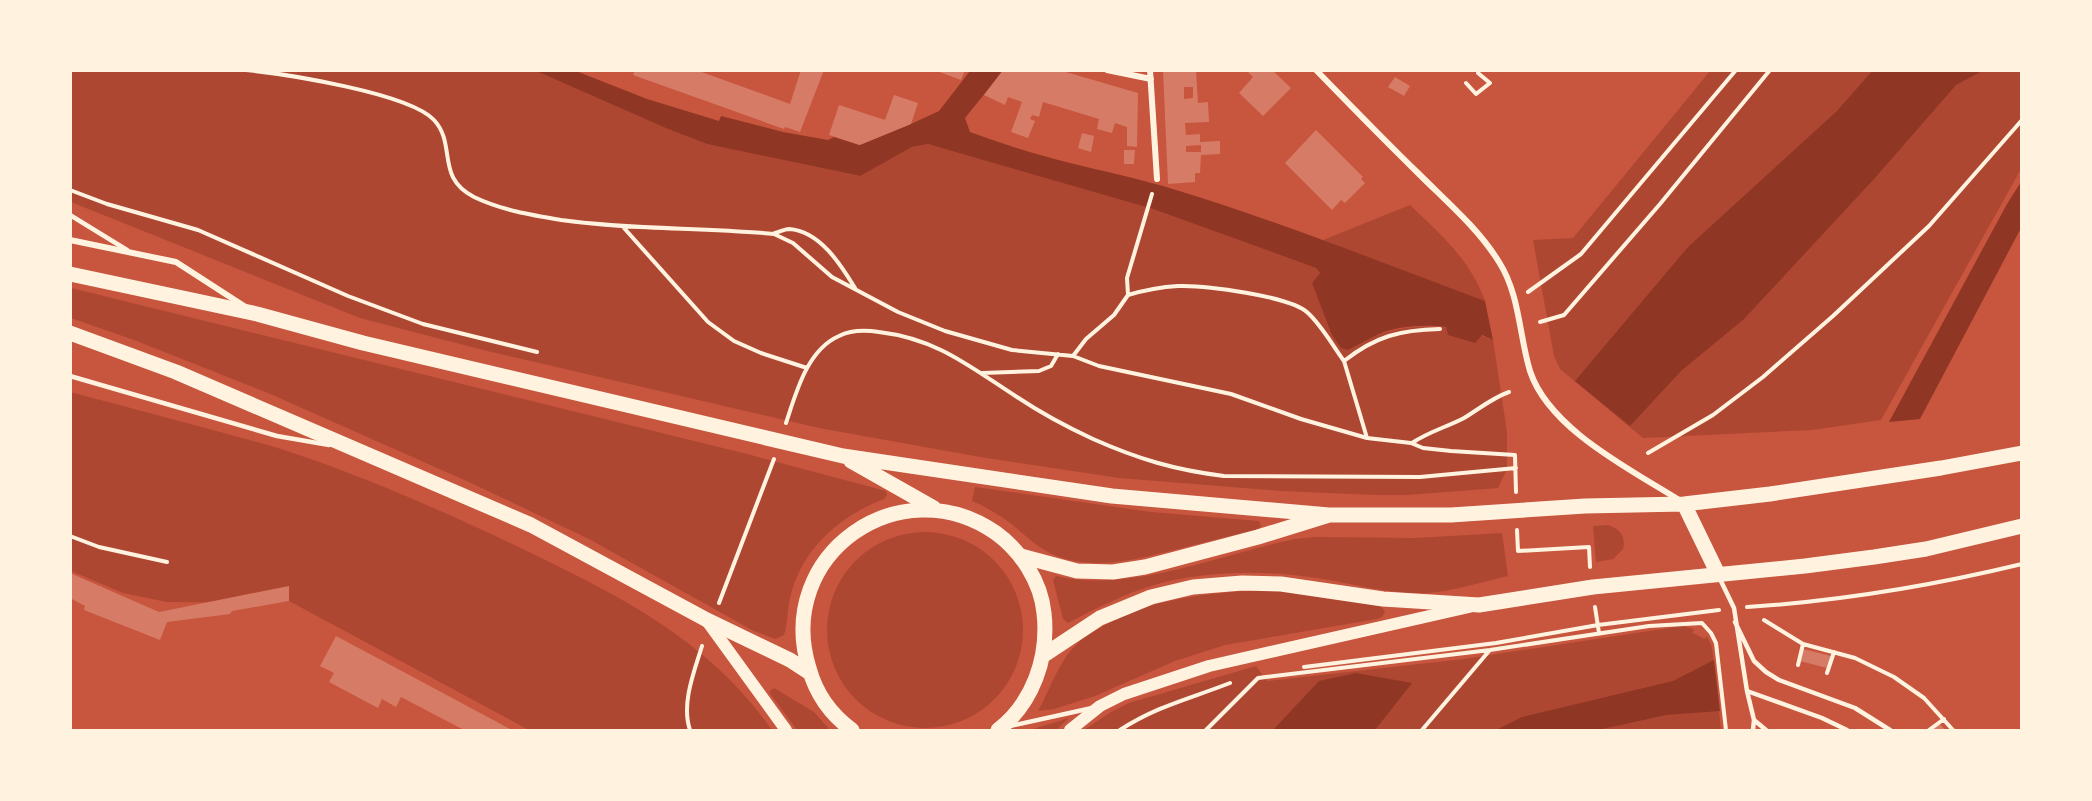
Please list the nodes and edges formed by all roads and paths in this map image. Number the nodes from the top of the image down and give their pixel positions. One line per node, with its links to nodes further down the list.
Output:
1 (246, 70): 14 (path)
2 (1107, 70): 8 (street)
3 (1150, 70): 8 (street)
4 (1316, 70): 21 (street)
5 (1736, 70): 21 (path)
6 (1770, 70): 23 (path)
7 (1478, 73): 9 (path)
8 (1150, 79): 11 (street)
9 (1466, 84)
10 (2022, 120): 38 (path)
11 (1156, 179): 20 (path)
12 (70, 190): 26 (path)
13 (70, 215): 17 (lane)
14 (624, 228): 15 (path); 30 (path)
15 (774, 234): 19 (path); 19 (path)
16 (70, 240): 17 (street)
17 (129, 252): 22 (street)
18 (70, 274): 22 (main road)
19 (856, 291): 27 (path)
20 (1128, 295): 28 (path); 29 (path)
21 (1514, 299): 44 (street)
22 (257, 315): 41 (main road)
23 (1540, 322)
24 (1440, 329): 29 (path)
25 (70, 333): 37 (main road)
26 (537, 352)
27 (1058, 354): 28 (path); 31 (path)
28 (1073, 356): 35 (path)
29 (1344, 361): 35 (path)
30 (807, 368): 31 (path); 34 (path)
31 (982, 373): 43 (path)
32 (70, 376): 37 (lane)
33 (1509, 392): 36 (path)
34 (784, 427)
35 (1367, 438): 36 (path)
36 (1411, 443): 40 (path)
37 (353, 449): 58 (main road)
38 (1648, 453)
39 (2022, 453): 44 (main road)
40 (1515, 455)
41 (843, 456): 45 (main road); 46 (main road)
42 (774, 458): 56 (path)
43 (1516, 468)
44 (1684, 504): 46 (main road); 54 (main road)
45 (938, 510): 50 (main road); 69 (main road)
46 (1329, 515): 50 (main road)
47 (2022, 526): 54 (main road)
48 (70, 536): 51 (path)
49 (1588, 547): 52 (path)
50 (1021, 556): 66 (main road)
51 (167, 562)
52 (1590, 564)
53 (2022, 564): 57 (path)
54 (1718, 574): 55 (main road); 57 (lane)
55 (1479, 605): 66 (main road); 73 (main road)
56 (717, 608)
57 (1734, 608): 60 (lane); 62 (path)
58 (707, 620): 69 (main road); 78 (main road)
59 (1764, 620): 63 (path)
60 (1735, 622): 72 (lane); 88 (lane)
61 (705, 640): 77 (path)
62 (1496, 643): 64 (path); 68 (path)
63 (1803, 644): 65 (path); 67 (path)
64 (1490, 650): 82 (path); 83 (path); 84 (path)
65 (1834, 652): 70 (path); 74 (path)
66 (1044, 655): 76 (main road)
67 (1798, 665)
68 (1258, 672)
69 (810, 673): 79 (main road)
70 (1827, 673)
71 (1239, 680): 81 (path)
72 (1747, 691): 75 (lane); 87 (lane)
73 (1100, 706): 76 (lane); 80 (main road)
74 (1944, 719): 89 (path); 90 (path)
75 (1754, 720): 85 (lane); 86 (lane)
76 (999, 729)
77 (690, 730)
78 (786, 730)
79 (852, 730)
80 (1070, 730)
81 (1120, 730)
82 (1206, 730)
83 (1422, 730)
84 (1726, 730)
85 (1753, 730)
86 (1766, 730)
87 (1847, 730)
88 (1890, 730)
89 (1929, 730)
90 (1953, 730)

